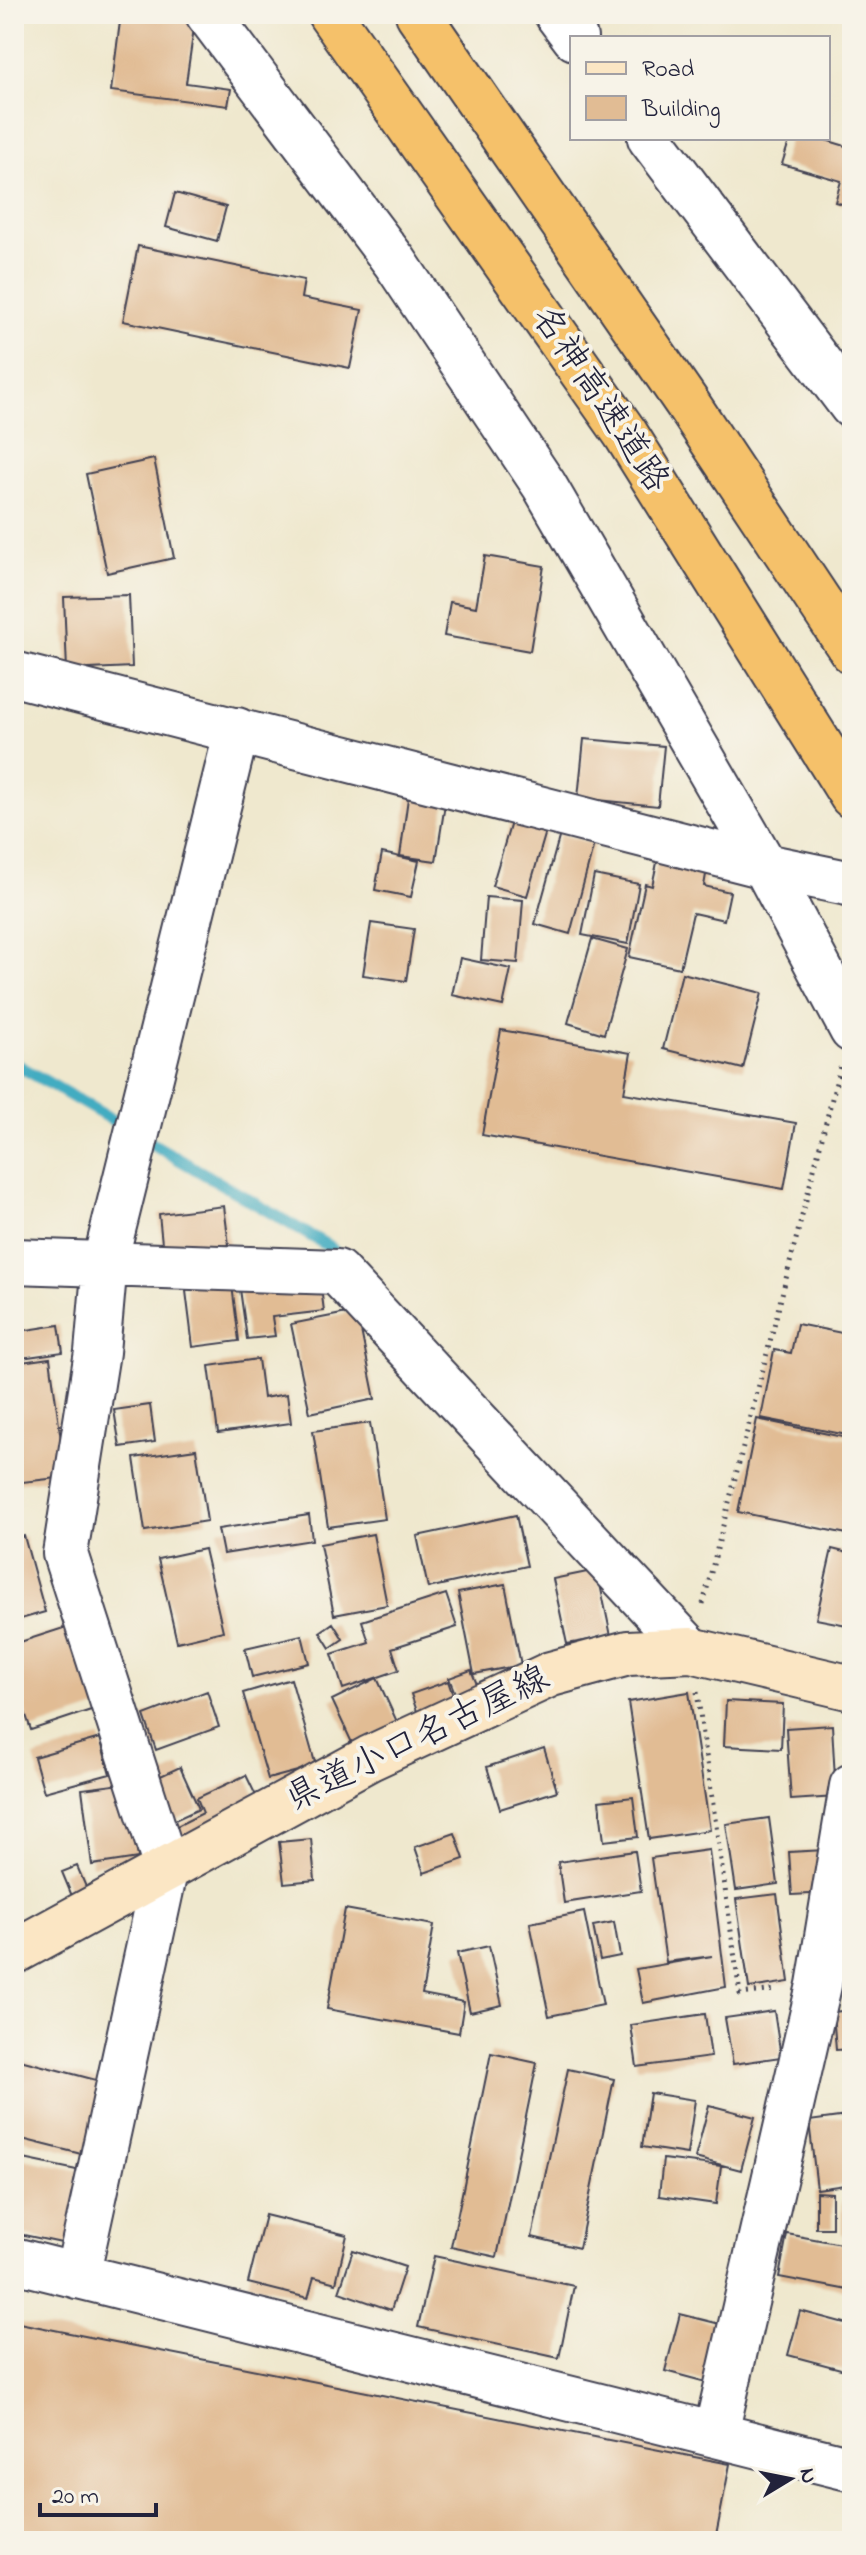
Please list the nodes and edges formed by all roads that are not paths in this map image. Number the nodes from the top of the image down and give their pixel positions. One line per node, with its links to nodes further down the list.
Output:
1 (208, 14): 12 (street)
2 (330, 14): 11 (highway, 名神高速道路)
3 (418, 14): 8 (highway, 名神高速道路)
4 (557, 14): 5 (street)
5 (574, 36)
6 (652, 140): 7 (street)
7 (852, 406)
8 (852, 651)
9 (14, 674): 10 (street)
10 (237, 730): 12 (street); 16 (street)
11 (852, 796)
12 (765, 866): 13 (street); 14 (street)
13 (852, 884)
14 (851, 1029)
15 (14, 1261): 16 (street)
16 (105, 1262): 17 (street); 20 (street)
17 (691, 1650): 18 (main road, 県道小口名古屋線); 20 (main road, 県道小口名古屋線)
18 (852, 1688)
19 (852, 1786): 24 (street)
20 (166, 1867): 21 (main road, 県道小口名古屋線); 23 (street)
21 (14, 1952)
22 (14, 2260): 23 (street)
23 (77, 2276): 24 (street)
24 (716, 2433): 25 (street)
25 (852, 2469)

